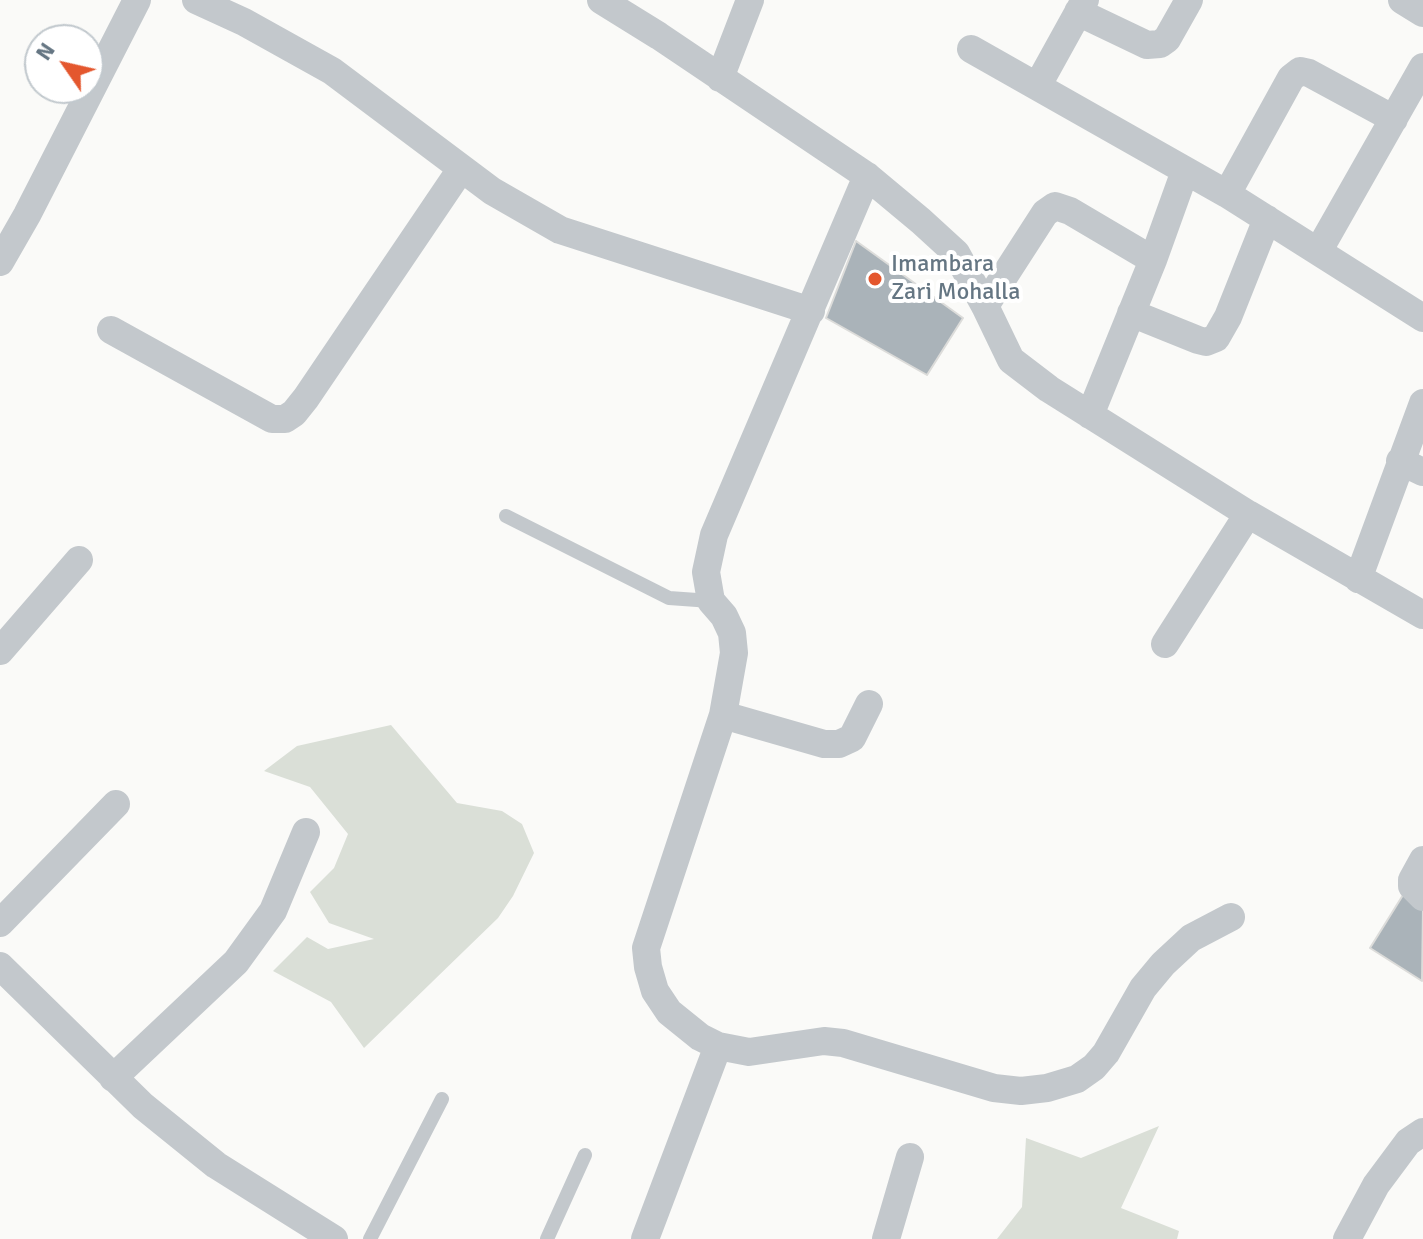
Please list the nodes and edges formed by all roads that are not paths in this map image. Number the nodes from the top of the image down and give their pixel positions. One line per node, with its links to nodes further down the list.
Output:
1 (137, 0): 21 (street)
2 (196, 0): 14 (street)
3 (601, 0): 11 (street)
4 (750, 0): 11 (street)
5 (1189, 0): 7 (street)
6 (1402, 0): 8 (street)
7 (1081, 6): 12 (street)
8 (1423, 13)
9 (971, 49): 12 (street)
10 (1423, 67): 13 (street)
11 (720, 78): 16 (street)
12 (1038, 85): 15 (street)
13 (1394, 119): 17 (street); 19 (street)
14 (461, 169): 23 (street); 26 (street)
15 (1185, 171): 17 (street); 20 (street)
16 (867, 176): 22 (street); 23 (street)
17 (1227, 194): 18 (street)
18 (1267, 219): 19 (street); 24 (street)
19 (1319, 250): 25 (street)
20 (1153, 260): 22 (street); 24 (street)
21 (0, 262)
22 (985, 306): 28 (street)
23 (811, 311): 34 (street)
24 (1131, 313): 28 (street)
25 (1423, 318)
26 (111, 330)
27 (1423, 403): 29 (street)
28 (1090, 415): 30 (street)
29 (1412, 467): 33 (street)
30 (1248, 514): 33 (street); 36 (street)
31 (506, 516): 34 (lane)
32 (79, 560): 37 (street)
33 (1358, 579): 35 (street)
34 (711, 601): 39 (street)
35 (1423, 615)
36 (1165, 644)
37 (0, 651)
38 (869, 704): 39 (street)
39 (723, 715): 47 (street)
40 (116, 804): 45 (street)
41 (306, 832): 48 (street)
42 (1423, 860): 43 (street)
43 (1423, 897)
44 (1231, 917): 47 (street)
45 (0, 923)
46 (0, 966): 48 (street)
47 (718, 1046): 56 (street)
48 (118, 1073): 53 (street)
49 (442, 1099): 54 (lane)
50 (1423, 1132): 58 (street)
51 (585, 1155): 55 (lane)
52 (910, 1157): 57 (street)
53 (334, 1239)
54 (370, 1239)
55 (547, 1239)
56 (645, 1239)
57 (886, 1239)
58 (1347, 1239)

